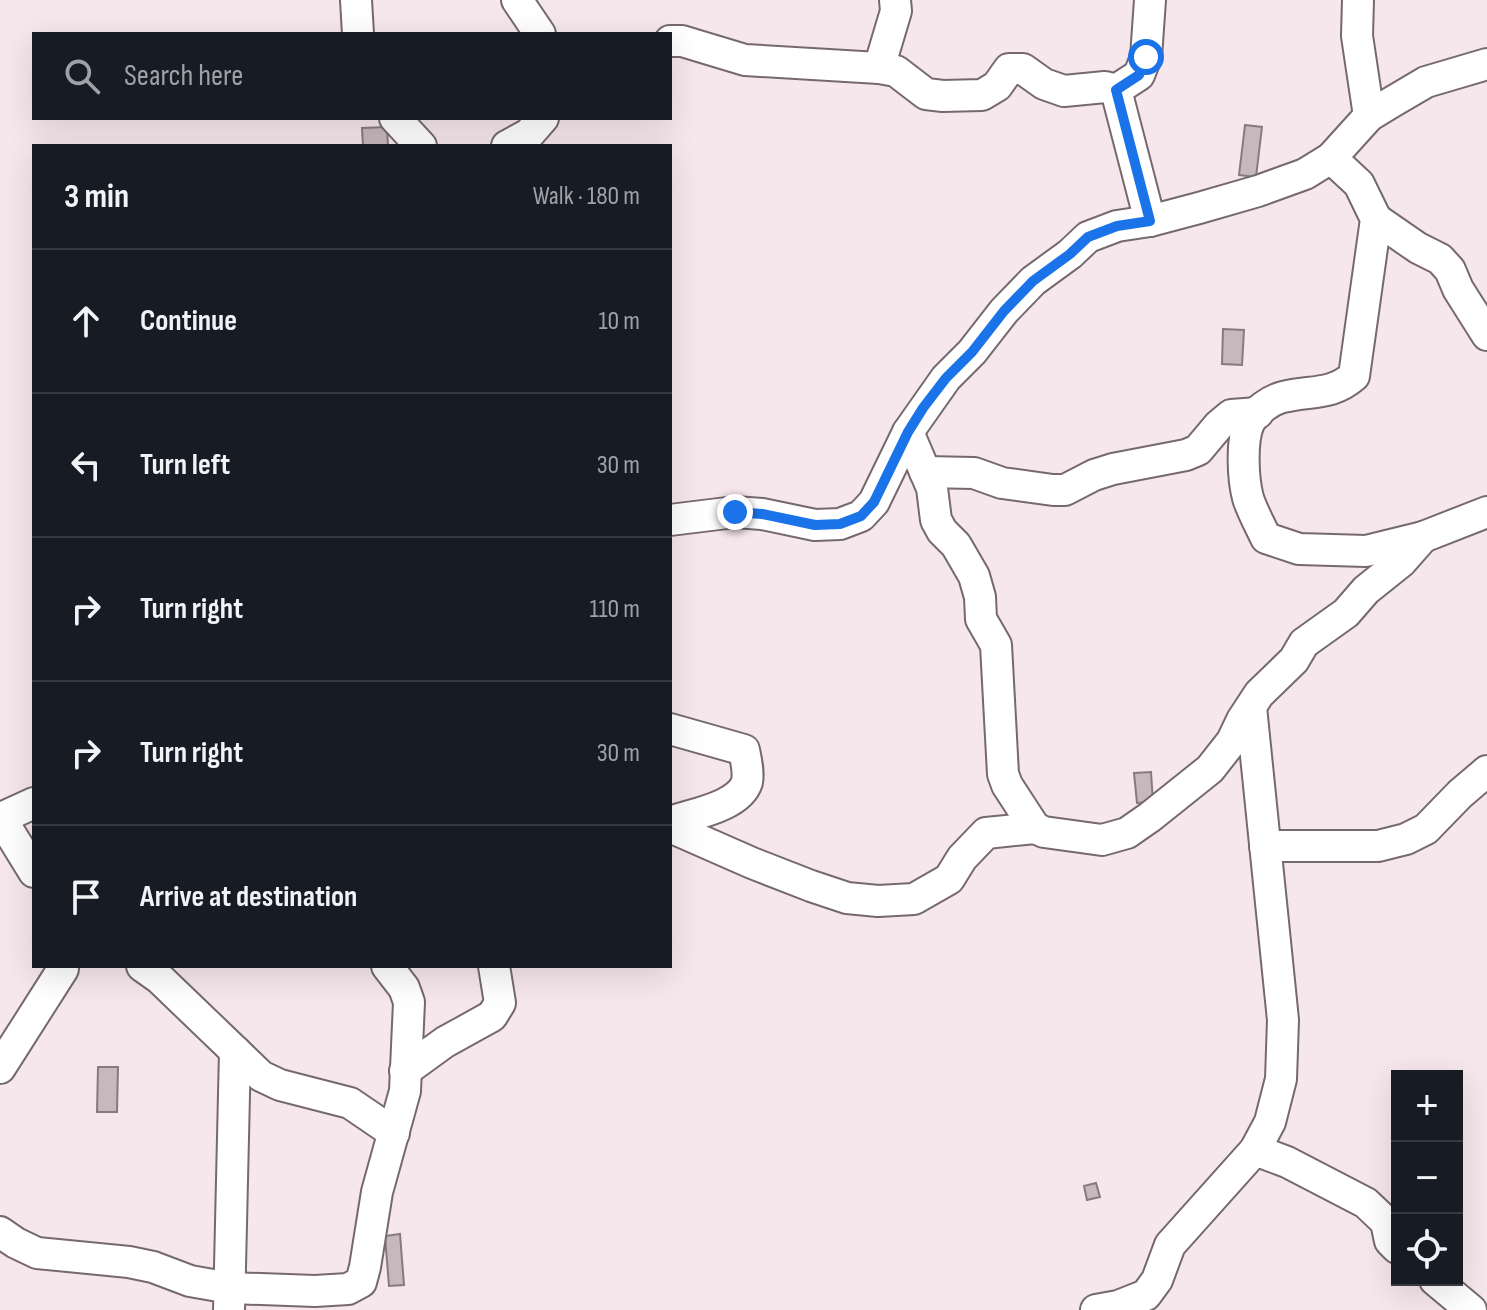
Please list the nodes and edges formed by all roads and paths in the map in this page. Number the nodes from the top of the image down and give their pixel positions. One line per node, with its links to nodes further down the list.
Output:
1 (356, 0): 6 (street)
2 (517, 0): 7 (street)
3 (895, 0): 10 (street)
4 (1150, 0): 11 (street)
5 (1358, 0): 12 (street)
6 (358, 32)
7 (539, 32)
8 (672, 41): 10 (street)
9 (1487, 64): 12 (street)
10 (879, 68): 11 (street)
11 (1116, 90): 19 (street)
12 (1369, 116): 17 (street)
13 (397, 120): 15 (street)
14 (541, 120): 16 (street)
15 (419, 144)
16 (511, 144)
17 (1331, 158): 18 (street); 19 (street)
18 (1376, 219): 20 (street); 21 (street)
19 (1150, 221): 22 (street)
20 (1487, 335)
21 (1258, 413): 23 (street); 26 (street)
22 (908, 432): 23 (street); 25 (street)
23 (925, 472): 34 (street)
24 (1487, 512): 26 (street)
25 (672, 520)
26 (1423, 537): 27 (street)
27 (1251, 707): 34 (street); 35 (street)
28 (672, 730): 32 (street)
29 (1487, 771): 35 (street)
30 (32, 804): 31 (street)
31 (0, 818): 36 (street)
32 (672, 824)
33 (672, 826): 34 (street)
34 (1035, 828)
35 (1265, 846): 45 (street)
36 (32, 869)
37 (63, 968): 42 (street)
38 (145, 968): 41 (street)
39 (389, 968): 43 (street)
40 (494, 968): 43 (street)
41 (235, 1051): 44 (street); 49 (street)
42 (0, 1068)
43 (405, 1071): 44 (street)
44 (394, 1133): 49 (street)
45 (1255, 1150): 47 (street); 50 (street)
46 (0, 1232): 49 (street)
47 (1391, 1242)
48 (1442, 1286): 51 (street)
49 (229, 1299)
50 (1096, 1310)
51 (1471, 1310)

